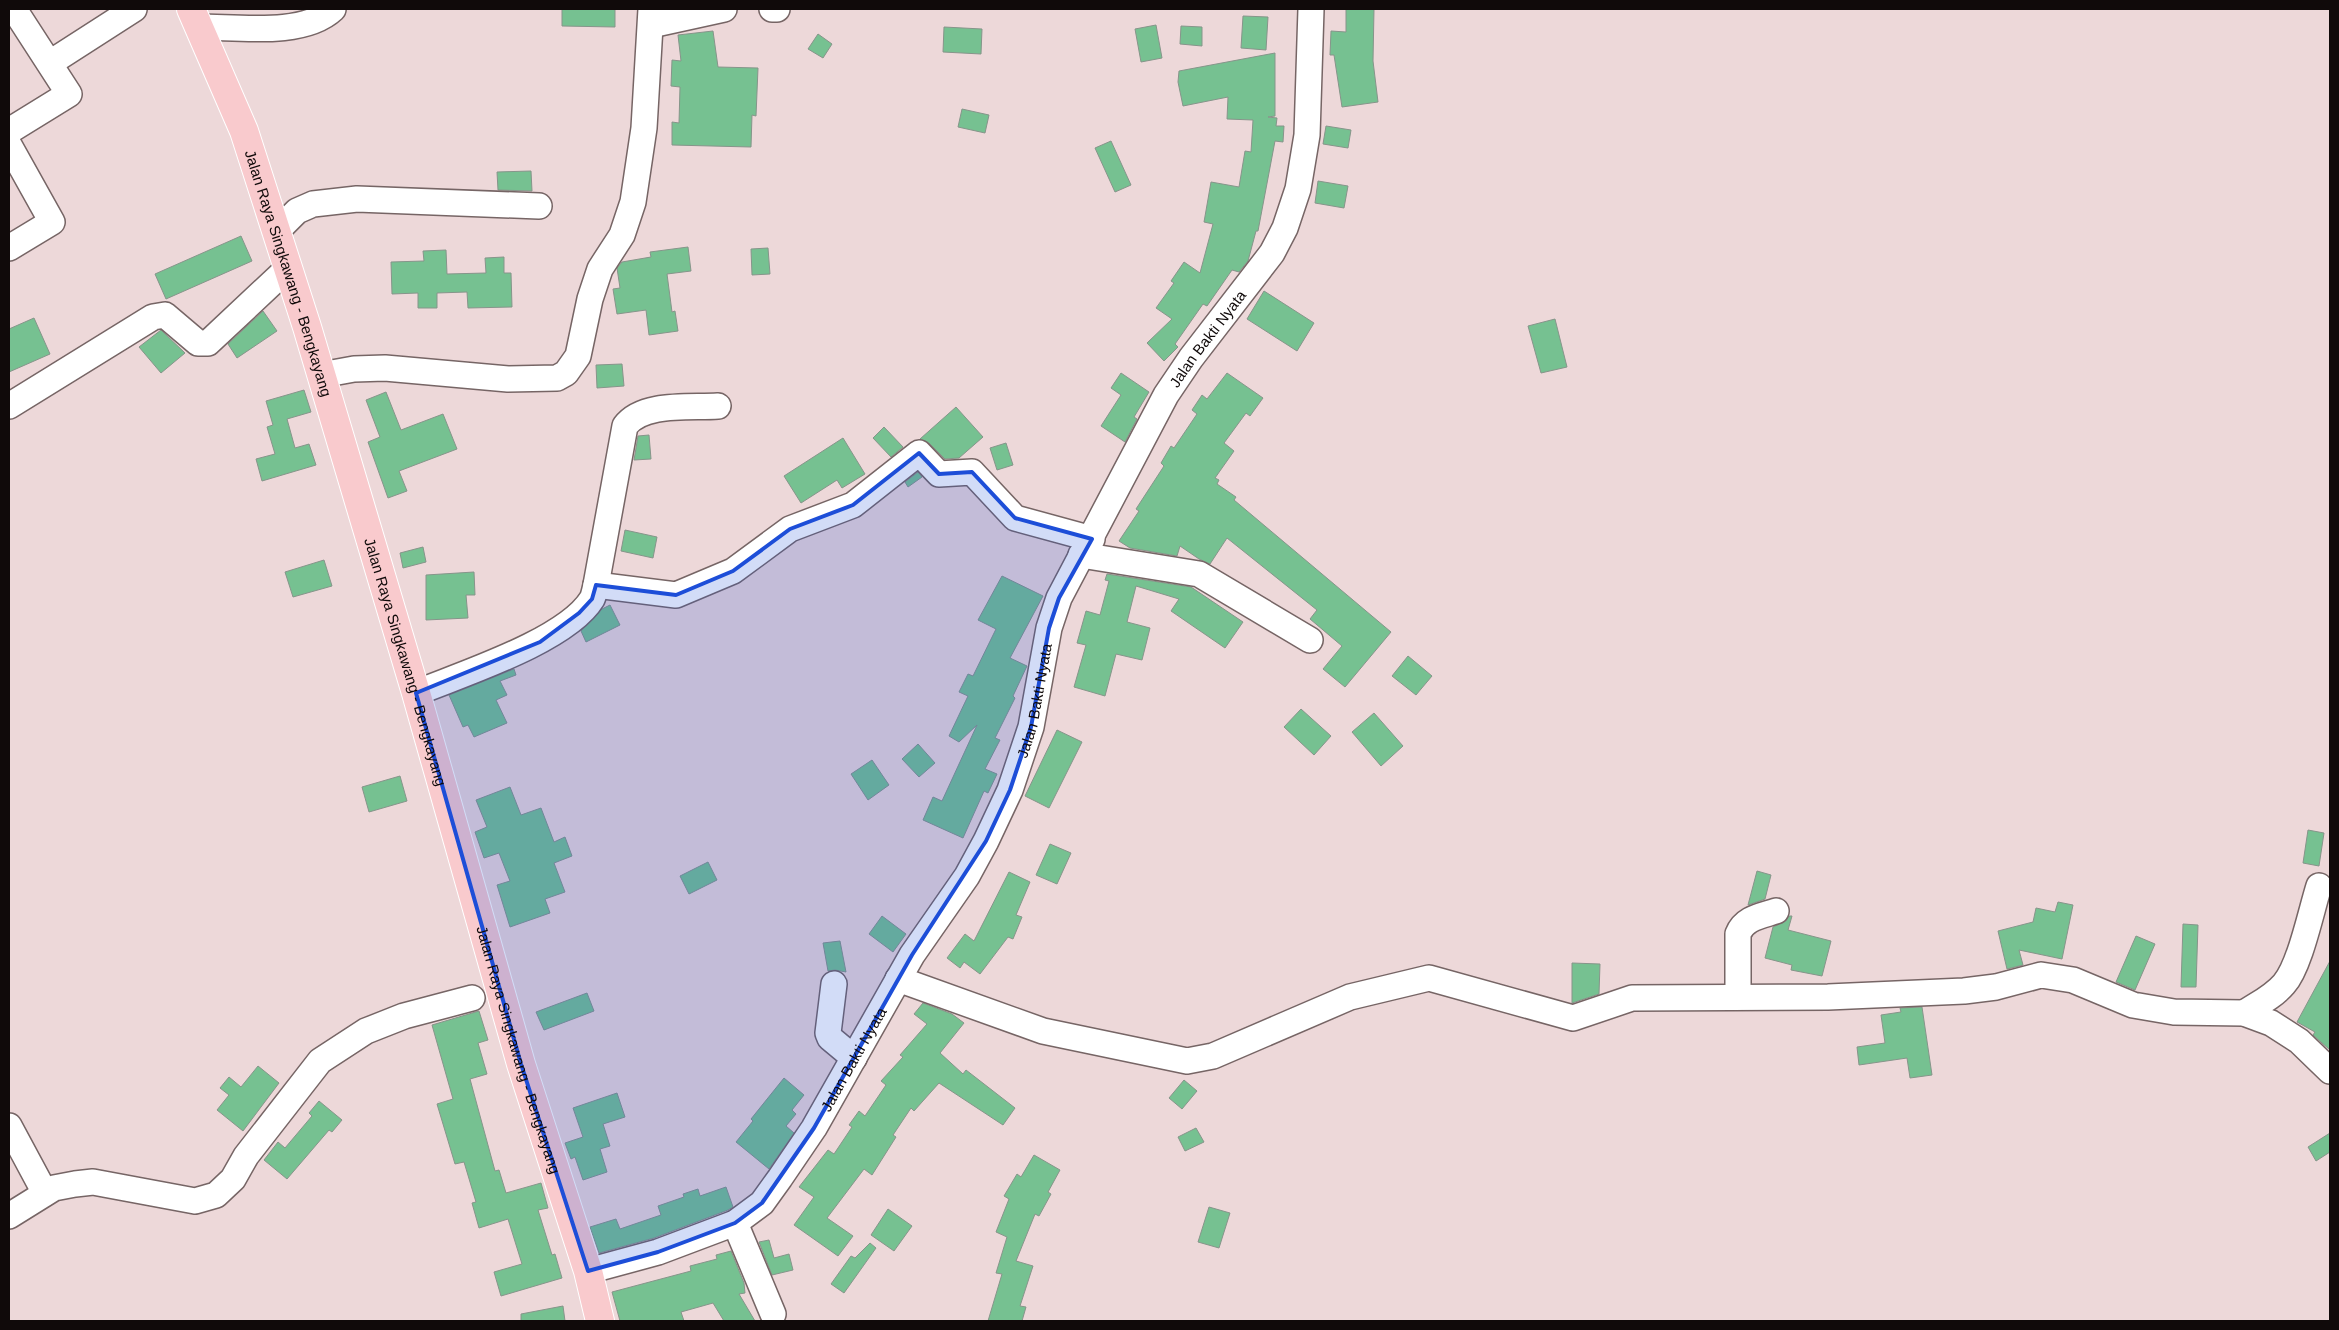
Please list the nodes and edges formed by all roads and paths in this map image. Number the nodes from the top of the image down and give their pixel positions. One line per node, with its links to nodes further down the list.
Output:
1 (134, 9): 10 (street)
2 (333, 9): 9 (street)
3 (724, 9): 8 (street)
4 (772, 9): 5 (street)
5 (777, 9)
6 (1311, 9): 20 (street, Jalan Bakti Nyata)
7 (13, 12): 10 (street)
8 (651, 17): 17 (street)
9 (195, 18): 14 (main road, Jalan Raya Singkawang - Bengkayang)
10 (50, 63): 11 (street)
11 (9, 131)
12 (9, 145): 15 (street)
13 (539, 206): 14 (street)
14 (276, 232): 16 (main road, Jalan Raya Singkawang - Bengkayang)
15 (9, 248)
16 (288, 268): 17 (main road, Jalan Raya Singkawang - Bengkayang); 18 (street)
17 (321, 375): 23 (main road, Jalan Raya Singkawang - Bengkayang)
18 (9, 406)
19 (718, 406): 21 (street)
20 (1086, 547): 21 (street); 22 (street); 26 (street, Jalan Bakti Nyata)
21 (596, 585): 23 (street)
22 (1310, 640)
23 (416, 693): 28 (main road, Jalan Raya Singkawang - Bengkayang)
24 (2319, 886): 30 (street)
25 (1776, 911): 29 (street)
26 (898, 979): 29 (street); 31 (street, Jalan Bakti Nyata)
27 (834, 984): 31 (street)
28 (483, 995): 34 (street); 37 (main road, Jalan Raya Singkawang - Bengkayang)
29 (1738, 997): 30 (street)
30 (2244, 1014): 32 (street)
31 (854, 1058): 36 (street, Jalan Bakti Nyata)
32 (2330, 1071)
33 (9, 1126): 34 (street)
34 (45, 1193): 35 (street)
35 (9, 1216)
36 (735, 1224): 37 (street, Jalan Bakti Nyata); 38 (street)
37 (588, 1271): 39 (main road, Jalan Raya Singkawang - Bengkayang)
38 (773, 1314)
39 (600, 1321)

